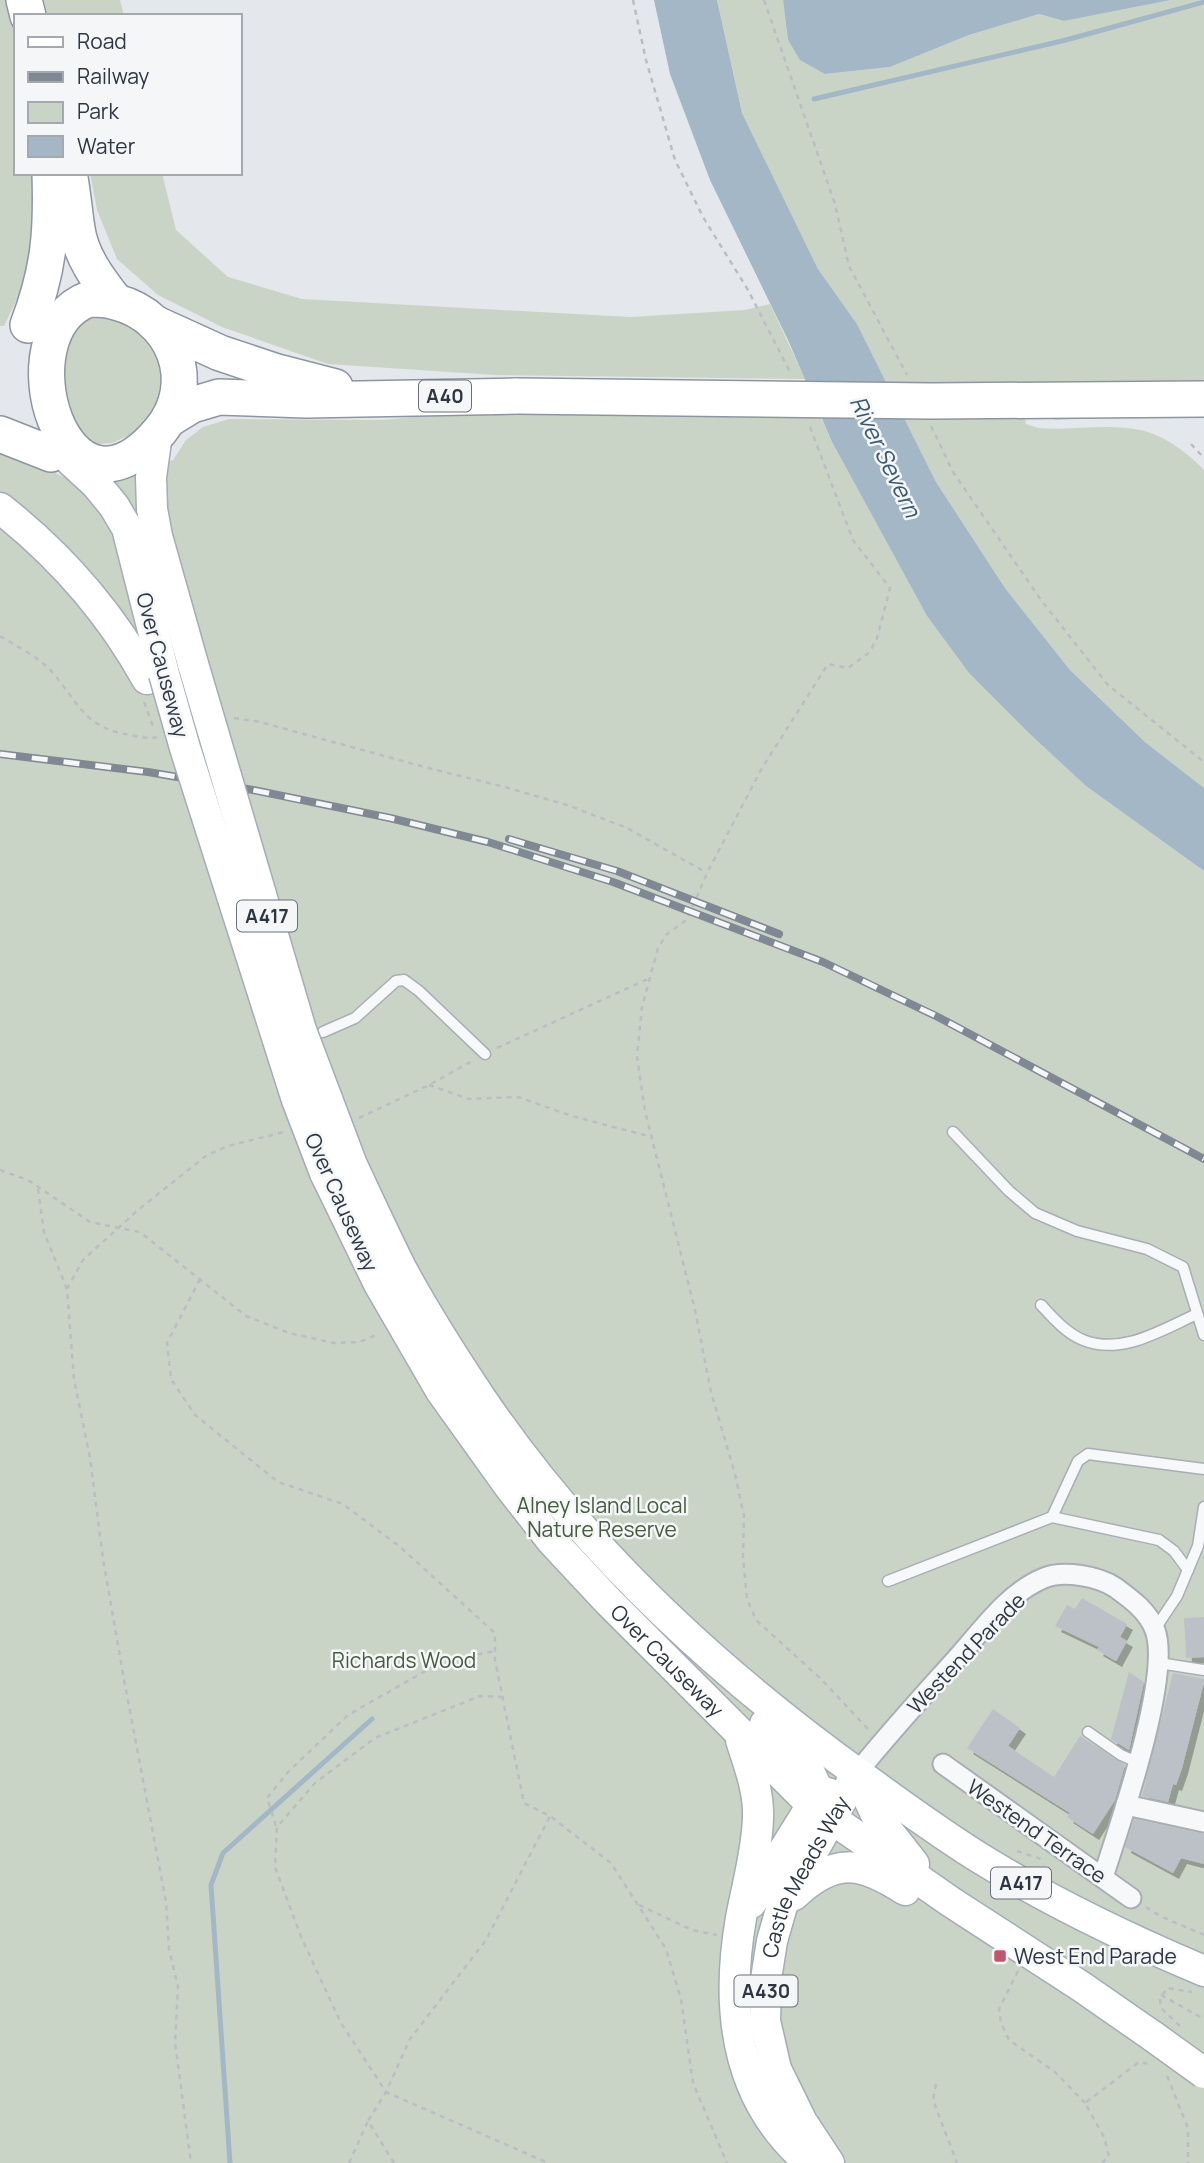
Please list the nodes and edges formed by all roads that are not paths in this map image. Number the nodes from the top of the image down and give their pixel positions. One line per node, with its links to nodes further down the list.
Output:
1 (50, 175): 3 (highway, A40)
2 (69, 175): 3 (highway)
3 (116, 302): 4 (highway, A40)
4 (152, 322): 5 (highway, A40); 8 (highway, A40)
5 (372, 397): 6 (highway, A40, bridge); 8 (highway, A40)
6 (1204, 399)
7 (9, 423): 9 (highway, A40)
8 (163, 427): 9 (highway, A40); 15 (main road, Over Causeway / A417, bridge)
9 (66, 459): 11 (main road, Over Causeway)
10 (0, 509): 11 (main road)
11 (156, 676): 15 (main road, Over Causeway / A417, bridge)
12 (323, 1032): 13 (lane)
13 (485, 1054)
14 (953, 1132): 17 (lane)
15 (338, 1169): 18 (main road, Over Causeway / A417)
16 (1041, 1305): 17 (lane)
17 (1197, 1314): 19 (lane)
18 (414, 1318): 25 (main road, Over Causeway / A417); 30 (main road, Over Causeway / A417)
19 (1204, 1335)
20 (1204, 1469): 22 (lane)
21 (1204, 1507): 23 (lane)
22 (1052, 1517): 23 (lane); 24 (lane)
23 (1188, 1570): 26 (lane)
24 (888, 1581)
25 (667, 1616): 33 (main road, Over Causeway / A417); 35 (main road, A417)
26 (1155, 1630): 27 (street, Westend Parade); 33 (street, Westend Parade)
27 (1160, 1663): 28 (lane); 31 (street, Westend Parade)
28 (1204, 1670)
29 (1088, 1732): 31 (lane)
30 (738, 1733): 35 (main road, Over Causeway / A417); 42 (main road, Castle Meads Way / A430)
31 (1137, 1762): 34 (street, Westend Parade)
32 (943, 1764): 37 (street, Westend Terrace)
33 (857, 1773): 35 (main road, Castle Meads Way); 39 (main road, A417); 43 (main road, A417)
34 (1126, 1805): 36 (street); 37 (street, Westend Parade)
35 (822, 1807): 39 (main road, A417); 40 (main road, Castle Meads Way / A430); 42 (main road, Castle Meads Way / A430)
36 (1204, 1822)
37 (1103, 1877): 38 (street, Westend Terrace)
38 (1131, 1898)
39 (951, 1902): 41 (main road, A417)
40 (782, 1906): 41 (main road); 46 (main road, Castle Meads Way / A430)
41 (978, 1921): 44 (main road, A417, bridge)
42 (730, 1924): 45 (main road, Castle Meads Way / A430)
43 (1200, 1977)
44 (1204, 2073)
45 (810, 2163)
46 (829, 2163)

